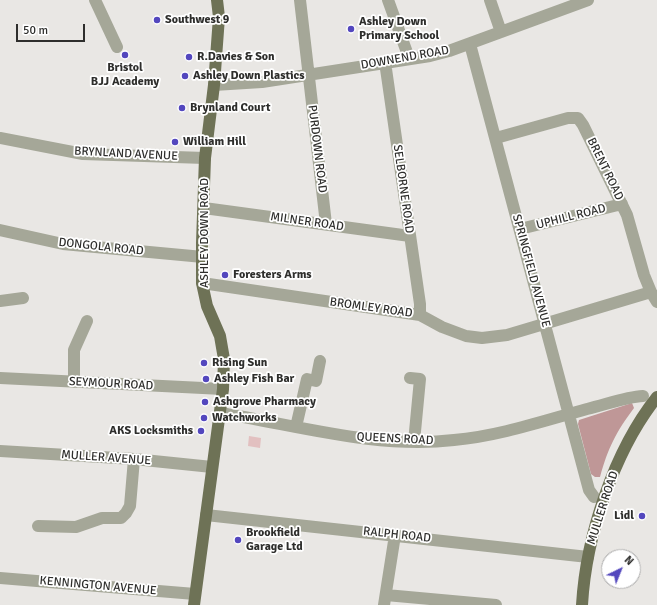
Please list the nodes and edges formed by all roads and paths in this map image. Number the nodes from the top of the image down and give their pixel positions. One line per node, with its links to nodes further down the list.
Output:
1 (95, 0): 9 (street)
2 (217, 0): 13 (main road, ASHLEY DOWN ROAD)
3 (300, 0): 12 (street, PURDOWN ROAD)
4 (388, 0): 10 (street)
5 (490, 0): 7 (street)
6 (584, 1): 7 (street, DOWNEND ROAD)
7 (501, 32): 8 (street, DOWNEND ROAD)
8 (470, 44): 10 (street, DOWNEND ROAD); 15 (street, SPRINGFIELD AVENUE)
9 (117, 47)
10 (409, 58): 11 (street, DOWNEND ROAD)
11 (385, 62): 12 (street, DOWNEND ROAD); 22 (street, SELBORNE ROAD)
12 (307, 74): 13 (street, DOWNEND ROAD); 19 (street, PURDOWN ROAD)
13 (214, 84): 16 (main road, ASHLEY DOWN ROAD)
14 (0, 138): 16 (street, BRYNLAND AVENUE)
15 (496, 138): 17 (street, BRENT ROAD); 20 (street, SPRINGFIELD AVENUE)
16 (205, 158): 18 (main road, ASHLEY DOWN ROAD)
17 (622, 204): 20 (street, UPHILL ROAD); 25 (street, BRENT ROAD)
18 (204, 208): 19 (street, MILNER ROAD); 23 (main road, ASHLEY DOWN ROAD)
19 (326, 224): 22 (street, MILNER ROAD)
20 (520, 229): 30 (street, SPRINGFIELD AVENUE)
21 (0, 230): 23 (street, DONGOLA ROAD)
22 (410, 236): 28 (street, SELBORNE ROAD)
23 (203, 257): 24 (main road, ASHLEY DOWN ROAD)
24 (202, 283): 28 (street, BROMLEY ROAD); 35 (main road, ASHLEY DOWN ROAD)
25 (654, 297): 30 (street, BROMLEY ROAD)
26 (23, 298): 27 (street)
27 (0, 301)
28 (420, 315): 30 (street, BROMLEY ROAD)
29 (87, 321): 34 (street)
30 (544, 323): 39 (street, SPRINGFIELD AVENUE)
31 (320, 361): 40 (street)
32 (0, 378): 34 (street, SEYMOUR ROAD)
33 (410, 378): 41 (street)
34 (74, 382): 35 (street, SEYMOUR ROAD)
35 (223, 389): 38 (main road, ASHLEY DOWN ROAD)
36 (643, 396): 39 (street, QUEENS ROAD)
37 (657, 397): 49 (main road, MULLER ROAD)
38 (220, 413): 40 (street, QUEENS ROAD); 44 (main road, ASHLEY DOWN ROAD)
39 (568, 414): 41 (street, QUEENS ROAD); 45 (street, SPRINGFIELD AVENUE)
40 (296, 427): 41 (street, QUEENS ROAD)
41 (414, 442)
42 (0, 451): 43 (street, MULLER AVENUE)
43 (134, 460): 44 (street, MULLER AVENUE); 47 (street)
44 (212, 467): 46 (main road, ASHLEY DOWN ROAD)
45 (594, 497)
46 (206, 514): 48 (street, RALPH ROAD); 51 (main road, ASHLEY DOWN ROAD)
47 (38, 526)
48 (395, 535): 49 (street, RALPH ROAD); 52 (street)
49 (588, 556): 55 (main road, MULLER ROAD)
50 (0, 578): 51 (street, KENNINGTON AVENUE)
51 (195, 599)
52 (385, 600): 53 (street)
53 (434, 602): 54 (street)
54 (496, 605)
55 (582, 605)

